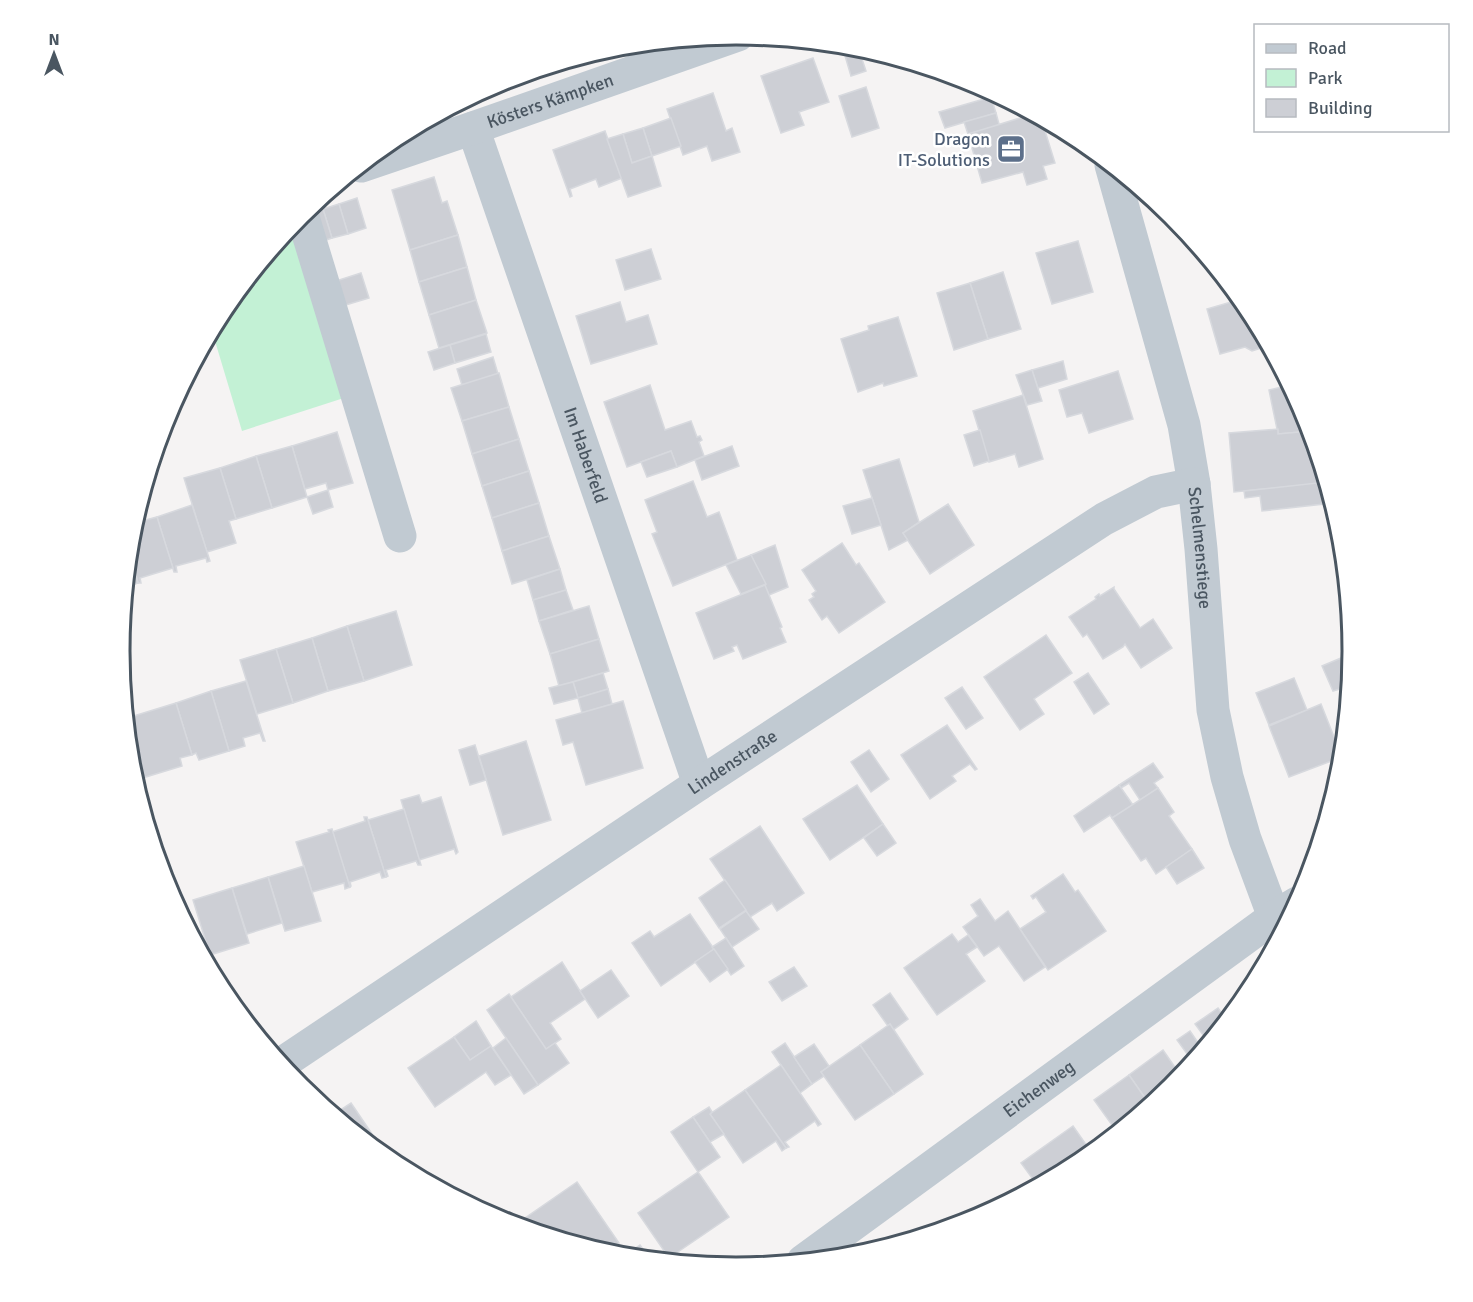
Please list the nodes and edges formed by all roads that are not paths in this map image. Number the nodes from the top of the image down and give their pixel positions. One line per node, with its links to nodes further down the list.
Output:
1 (707, 46): 2 (street, Kösters Kämpken)
2 (473, 128): 3 (street, Kösters Kämpken); 8 (street, Im Haberfeld)
3 (385, 158)
4 (1115, 178): 6 (street, Schelmenstiege)
5 (305, 225): 7 (street)
6 (1194, 484): 8 (street, Lindenstraße); 9 (street, Schelmenstiege)
7 (400, 536)
8 (699, 784): 11 (street, Lindenstraße)
9 (1282, 914)
10 (1279, 920): 12 (street, Eichenweg)
11 (288, 1059)
12 (816, 1252)

